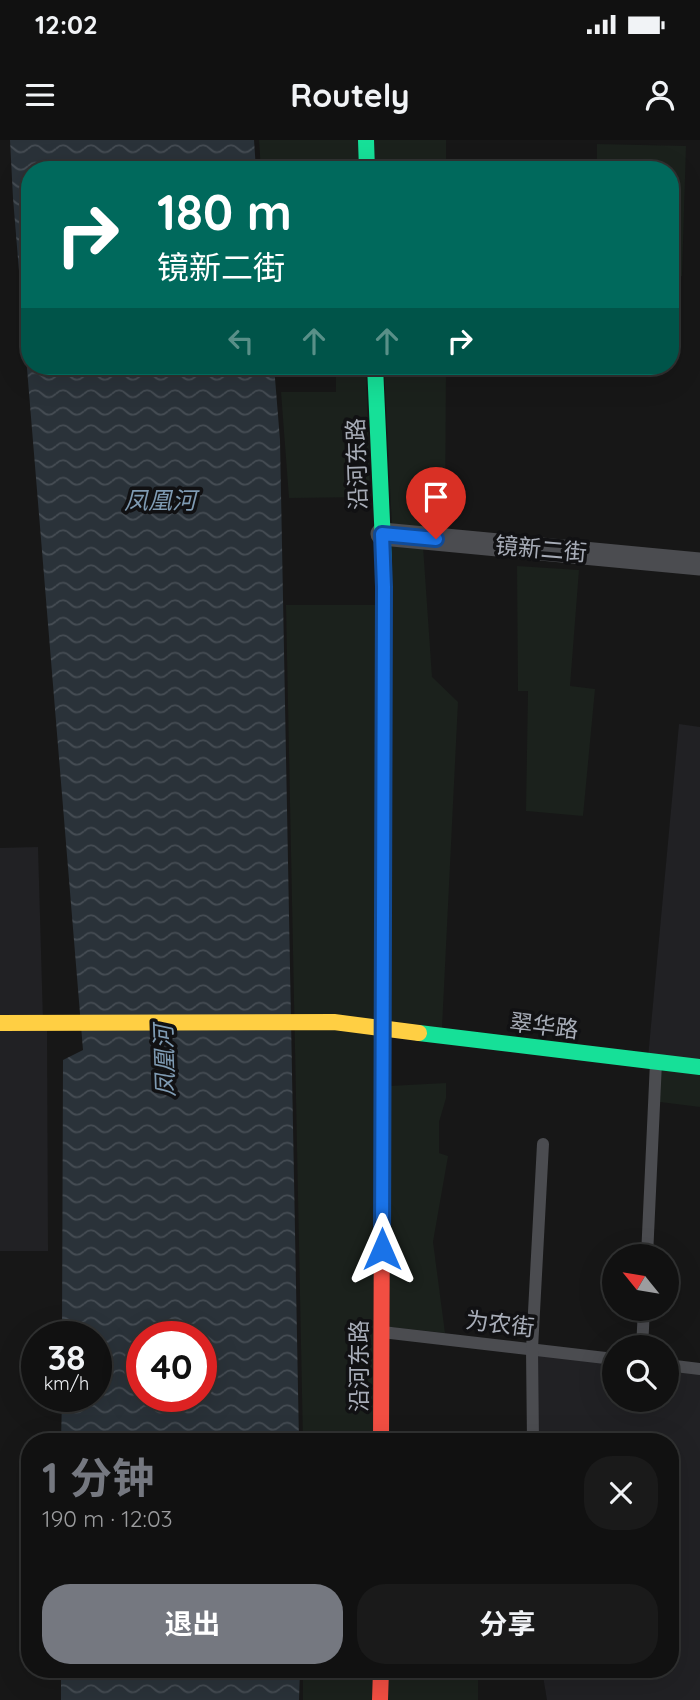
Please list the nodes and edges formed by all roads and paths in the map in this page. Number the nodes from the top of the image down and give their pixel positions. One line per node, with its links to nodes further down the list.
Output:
1 (366, 140): 2 (street)
2 (367, 161)
3 (375, 375): 4 (street, 沿河东路)
4 (382, 534): 5 (street, 镜新二街); 7 (street, 沿河东路)
5 (700, 564)
6 (0, 1023): 7 (street, 翠华路)
7 (382, 1029): 8 (street, 翠华路); 12 (street, 沿河东路)
8 (656, 1062): 9 (street, 翠华路); 11 (lane)
9 (700, 1067)
10 (543, 1144): 13 (lane)
11 (648, 1244)
12 (382, 1332): 13 (lane, 为农街); 17 (street, 沿河东路)
13 (532, 1349): 14 (lane, 为农街); 18 (lane)
14 (602, 1358)
15 (679, 1366): 16 (lane)
16 (700, 1369)
17 (382, 1433)
18 (533, 1433)
19 (381, 1678): 20 (street)
20 (380, 1700)

